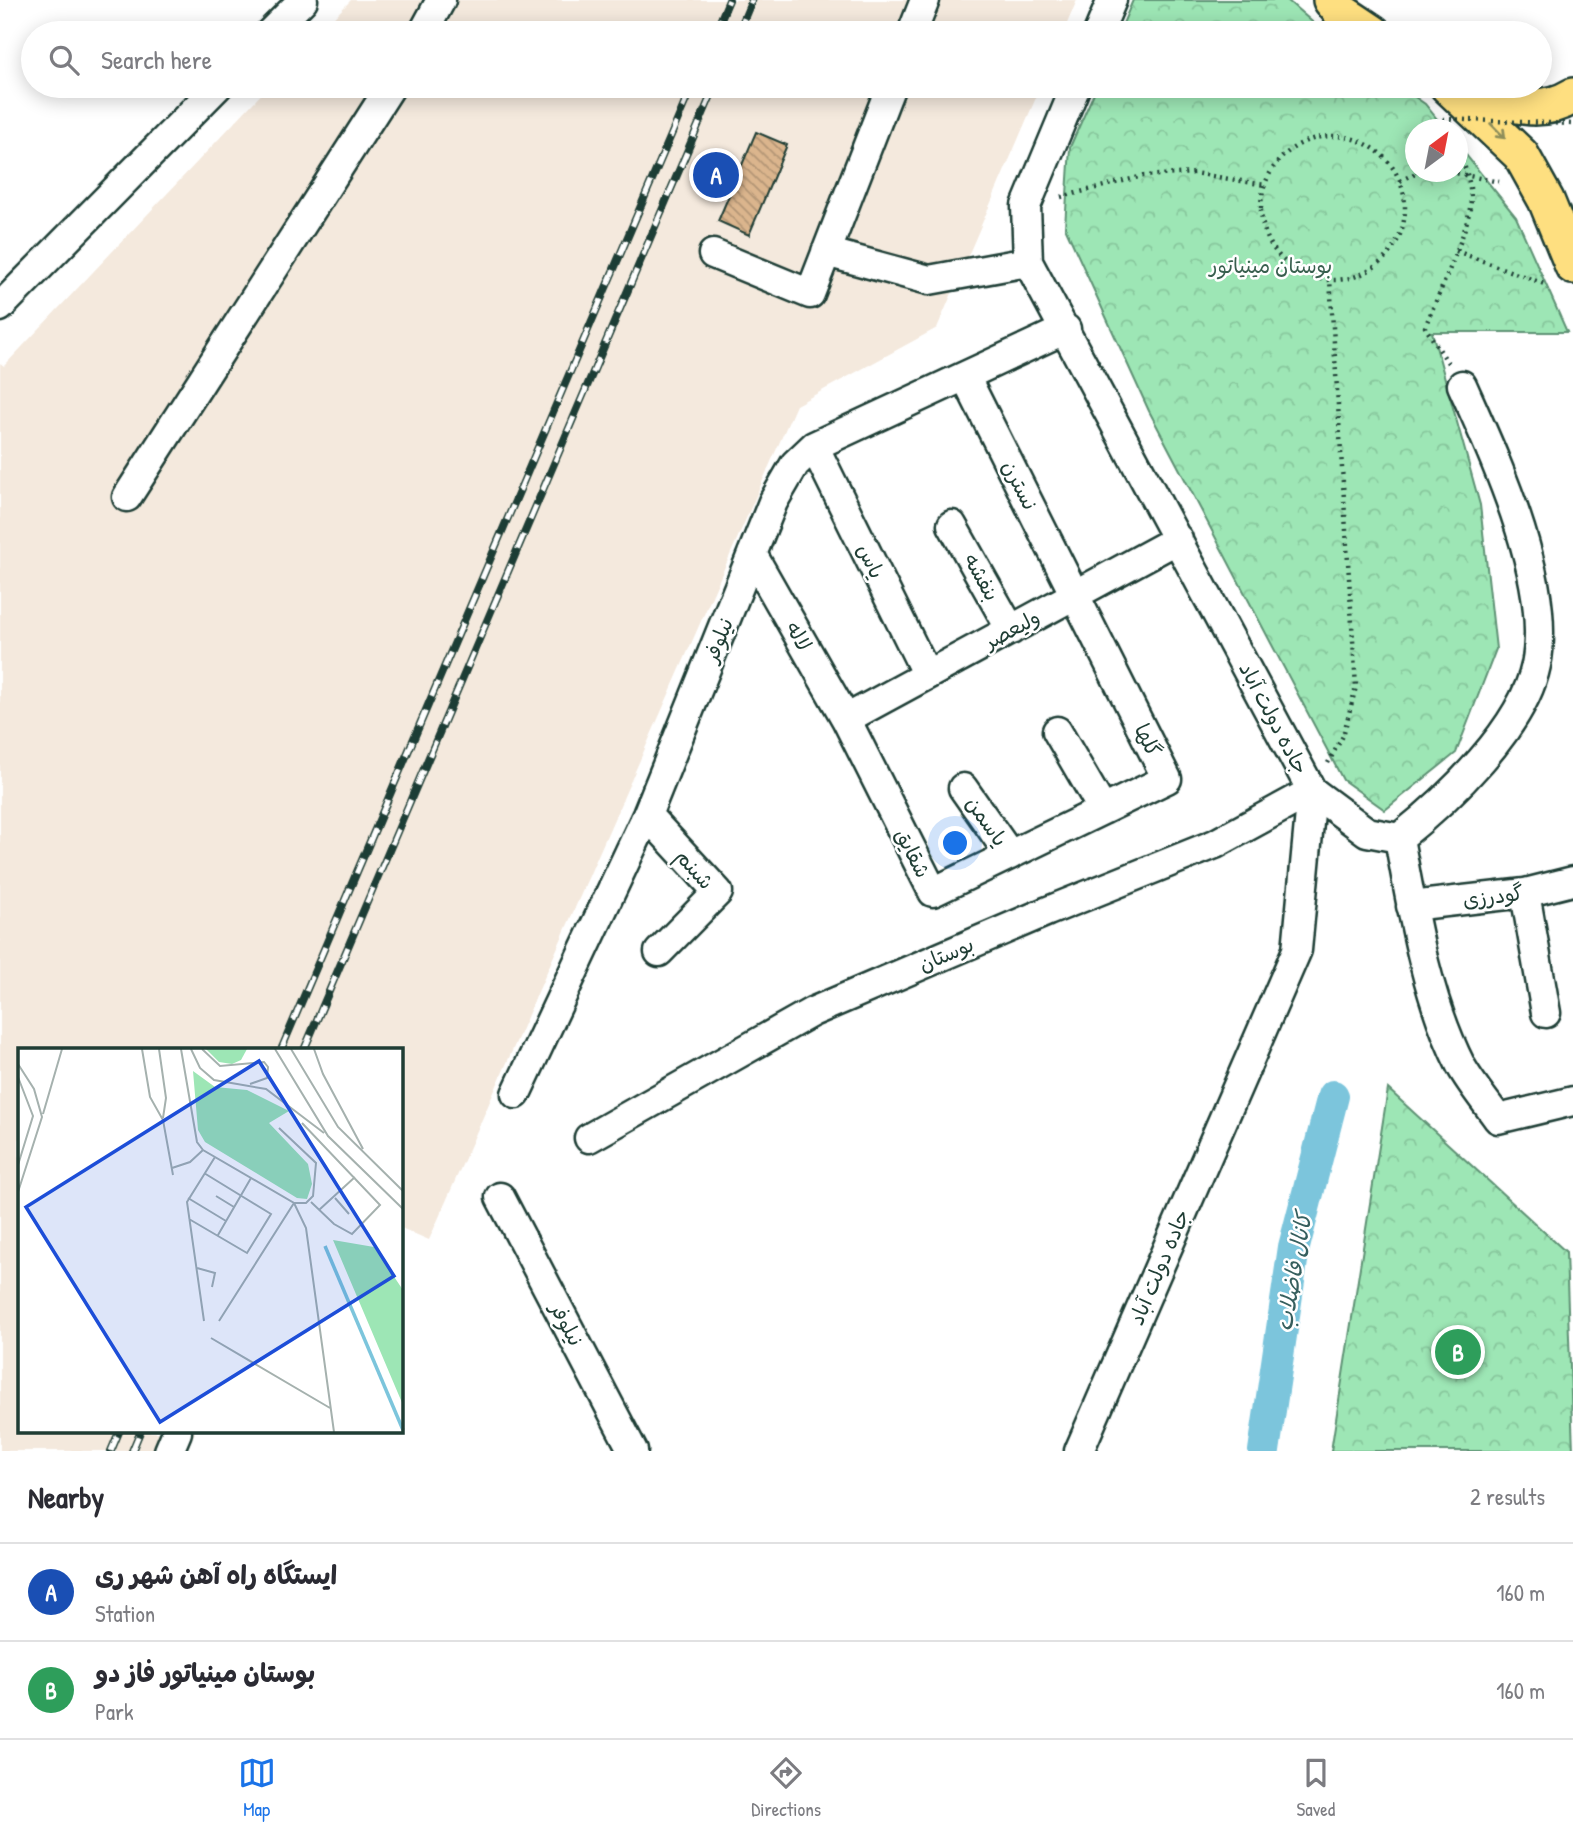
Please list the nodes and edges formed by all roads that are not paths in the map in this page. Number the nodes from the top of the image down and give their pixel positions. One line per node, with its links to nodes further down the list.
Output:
1 (303, 0): 6 (street)
2 (441, 0): 7 (street)
3 (925, 0): 8 (street)
4 (1112, 0): 9 (street)
5 (1331, 0): 10 (main road)
6 (282, 21)
7 (430, 21)
8 (917, 21)
9 (1103, 21)
10 (1355, 21)
11 (1573, 96): 16 (main road)
12 (206, 98): 22 (street)
13 (383, 98): 27 (street)
14 (886, 98): 18 (street)
15 (1071, 98): 20 (street, جاده دولت آباد)
16 (1495, 98)
17 (1446, 102): 21 (main road, one-way to 21)
18 (826, 252): 19 (street); 20 (street)
19 (713, 254)
20 (1028, 262): 23 (street, جاده دولت آباد)
21 (1563, 277)
22 (0, 307)
23 (1066, 329): 24 (street, نیلوفر); 29 (street, جاده دولت آباد)
24 (965, 376): 26 (street, نیلوفر); 31 (street, نسترن)
25 (1462, 384): 40 (street)
26 (814, 446): 30 (street, نیلوفر); 33 (street, یاس)
27 (127, 497)
28 (952, 524): 32 (street, بنفشه)
29 (1178, 539): 31 (street, ولیعصر); 37 (street, جاده دولت آباد)
30 (752, 554): 34 (street, لاله); 39 (street, نیلوفر)
31 (1075, 595): 32 (street, ولیعصر); 38 (street, گلها)
32 (1011, 630): 33 (street, ولیعصر)
33 (927, 675): 34 (street, ولیعصر)
34 (846, 719): 41 (street, شقایق)
35 (1058, 731): 38 (street)
36 (963, 788): 41 (street, یاسمن)
37 (1312, 791): 40 (street); 49 (street, بوستان); 54 (street, جاده دولت آباد)
38 (1103, 810): 41 (street, شقایق)
39 (647, 815): 45 (street, شبنم); 47 (street, نیلوفر)
40 (1399, 838): 44 (street)
41 (1010, 855)
42 (1573, 881): 43 (street, گودرزی)
43 (1525, 893): 44 (street, گودرزی); 46 (street)
44 (1411, 906): 48 (street)
45 (659, 952)
46 (1546, 1013)
47 (516, 1094)
48 (1573, 1101)
49 (589, 1138)
50 (500, 1197): 53 (street, نیلوفر)
51 (176, 1434): 52 (street)
52 (169, 1451)
53 (633, 1451)
54 (1079, 1451)

